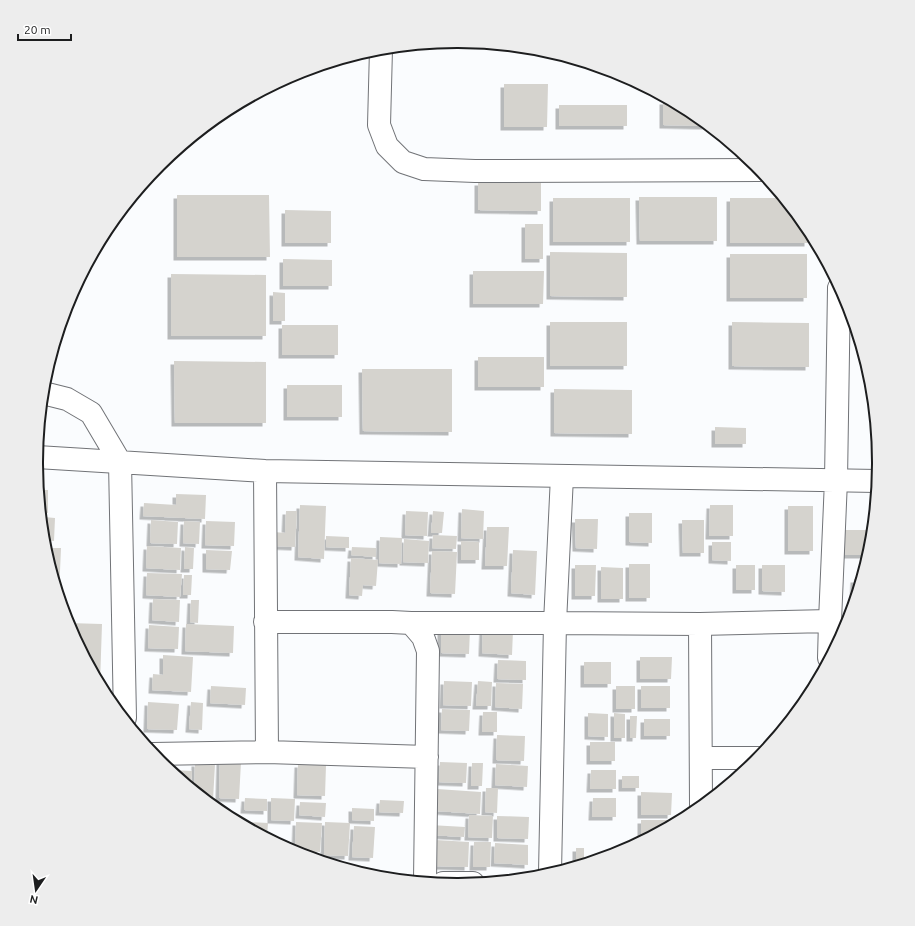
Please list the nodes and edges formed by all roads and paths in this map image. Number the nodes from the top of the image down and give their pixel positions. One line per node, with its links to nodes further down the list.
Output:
1 (381, 55): 2 (street)
2 (751, 170)
3 (840, 303): 9 (street)
4 (49, 395): 6 (street)
5 (43, 457): 6 (street)
6 (120, 462): 7 (street); 17 (street)
7 (265, 471): 8 (street); 12 (street)
8 (562, 476): 9 (street); 13 (street)
9 (836, 480): 10 (street); 11 (street)
10 (871, 481)
11 (830, 621): 15 (street); 16 (street)
12 (265, 622): 14 (street); 18 (street)
13 (555, 622): 14 (street); 15 (street); 24 (street)
14 (411, 623): 20 (street)
15 (700, 624): 21 (street)
16 (829, 645)
17 (124, 708)
18 (267, 752): 19 (street); 20 (street)
19 (162, 754)
20 (426, 757): 25 (street)
21 (702, 758): 22 (street); 23 (street)
22 (749, 758)
23 (702, 798)
24 (550, 867)
25 (425, 876)

